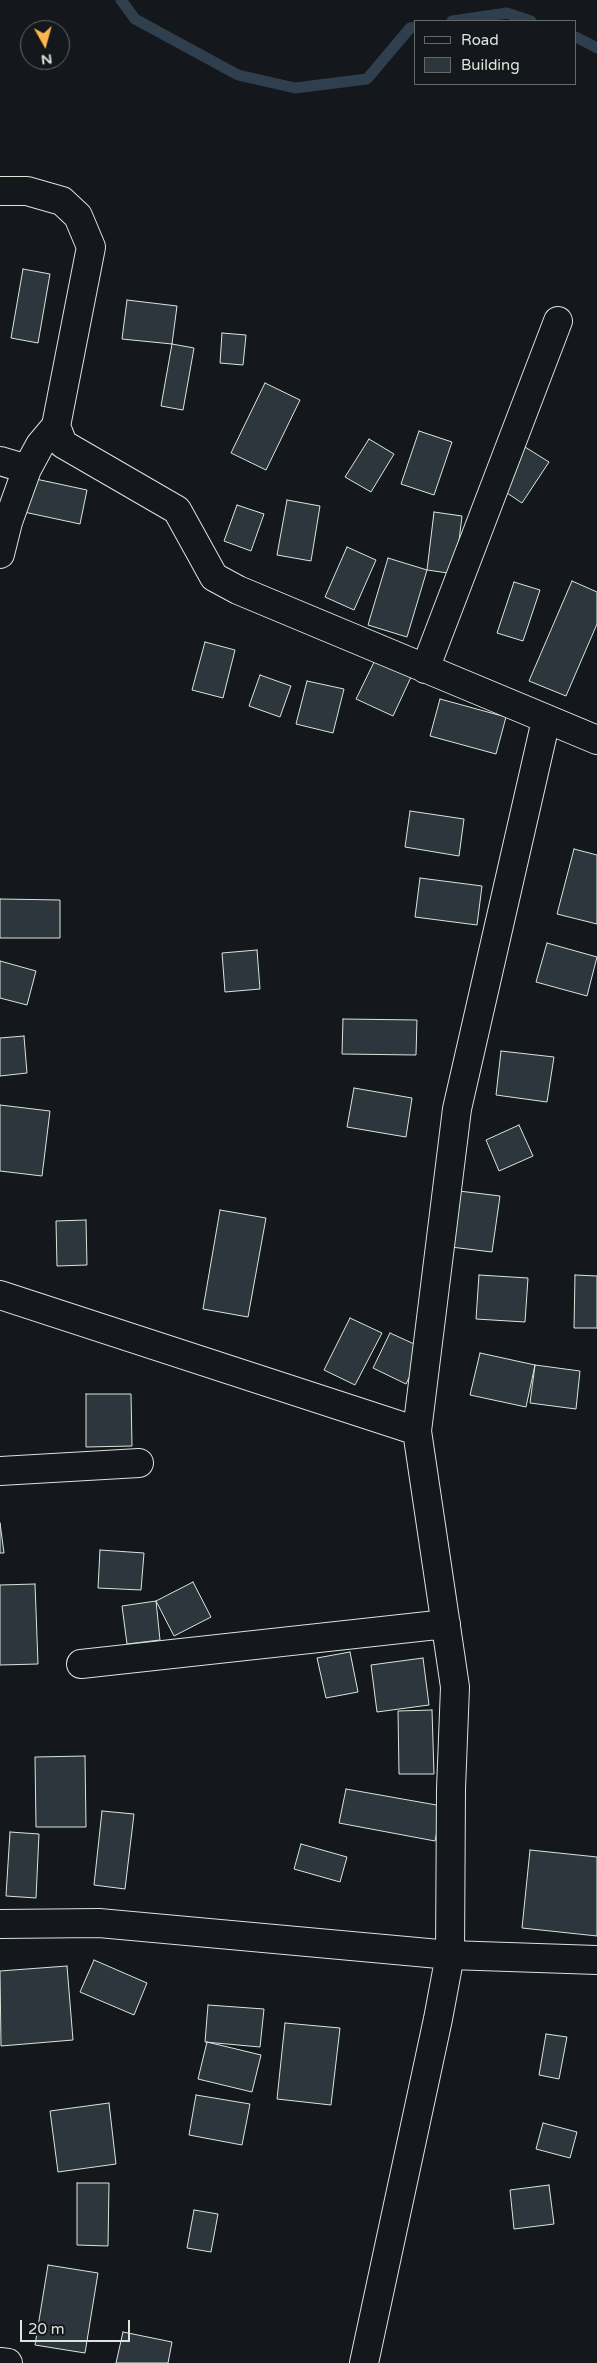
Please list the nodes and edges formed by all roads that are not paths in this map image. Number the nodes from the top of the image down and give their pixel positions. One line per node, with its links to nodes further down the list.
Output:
1 (0, 191): 3 (street)
2 (558, 321): 7 (street)
3 (56, 426): 5 (street); 7 (street)
4 (0, 462): 5 (street)
5 (26, 469): 6 (street)
6 (0, 554)
7 (425, 669): 8 (street)
8 (546, 720): 9 (street); 11 (street)
9 (597, 740)
10 (0, 1294): 11 (street)
11 (417, 1430): 14 (street)
12 (139, 1463): 13 (street)
13 (0, 1471)
14 (446, 1624): 15 (street); 17 (street)
15 (81, 1664)
16 (0, 1924): 17 (street)
17 (450, 1955): 18 (street); 21 (street)
18 (597, 1960)
19 (0, 2362): 20 (street)
20 (8, 2363)
21 (364, 2363)

